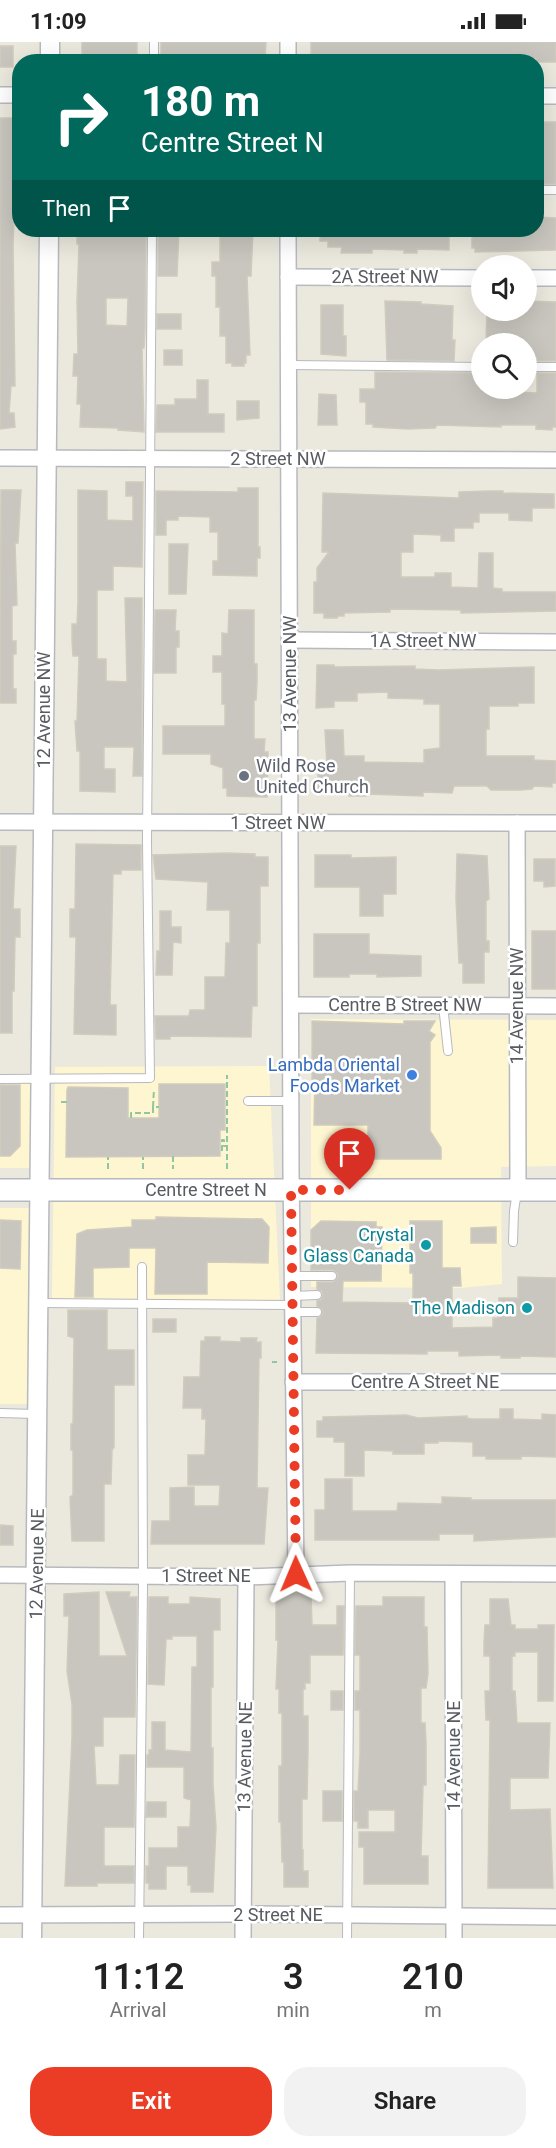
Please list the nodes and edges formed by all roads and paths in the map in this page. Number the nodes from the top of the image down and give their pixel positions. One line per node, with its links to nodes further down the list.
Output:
1 (49, 237): 13 (street, 12 Avenue NW)
2 (152, 237): 14 (lane)
3 (288, 237): 4 (street, 13 Avenue NW)
4 (288, 277): 5 (street, 2A Street NW); 8 (street, 13 Avenue NW)
5 (471, 278)
6 (537, 278): 7 (street)
7 (556, 278)
8 (289, 365): 9 (lane); 15 (street, 13 Avenue NW)
9 (471, 367)
10 (537, 367): 11 (lane)
11 (556, 367)
12 (0, 458): 13 (street, 2 Street NW)
13 (46, 459): 14 (street, 2 Street NW); 20 (street, 12 Avenue NW)
14 (150, 459): 15 (street, 2 Street NW); 21 (lane)
15 (289, 459): 16 (street, 2 Street NW); 17 (street, 13 Avenue NW)
16 (556, 460)
17 (290, 640): 18 (street, 1A Street NW); 22 (street, 13 Avenue NW)
18 (556, 642)
19 (0, 822): 20 (street, 1 Street NW)
20 (43, 822): 21 (street, 1 Street NW); 32 (street, 12 Avenue NW)
21 (148, 822): 22 (street, 1 Street NW); 32 (lane)
22 (290, 823): 23 (street, 1 Street NW); 25 (street, 13 Avenue NW)
23 (518, 823): 24 (street, 1 Street NW); 27 (street, 14 Avenue NW)
24 (556, 823)
25 (291, 1005): 26 (street, Centre B Street NW); 35 (street, 13 Avenue NW)
26 (443, 1005): 27 (street, Centre B Street NW); 29 (lane)
27 (518, 1005): 28 (street, Centre B Street NW); 59 (street, 14 Avenue NW)
28 (556, 1005)
29 (448, 1051)
30 (227, 1076): 46 (path)
31 (0, 1079): 32 (lane)
32 (41, 1079): 57 (street, 12 Avenue NW)
33 (154, 1088): 38 (path)
34 (248, 1101): 35 (lane)
35 (291, 1101): 58 (street, 13 Avenue NW)
36 (61, 1102): 37 (path)
37 (69, 1102)
38 (153, 1107): 39 (path); 41 (path)
39 (159, 1107)
40 (137, 1113): 41 (path); 42 (path); 43 (path)
41 (149, 1113): 44 (path)
42 (131, 1118)
43 (137, 1118)
44 (149, 1118)
45 (220, 1132): 46 (path)
46 (227, 1132): 47 (path)
47 (227, 1146): 48 (path); 48 (path)
48 (227, 1151): 55 (path)
49 (173, 1156): 54 (path)
50 (108, 1157): 52 (path)
51 (143, 1157): 53 (path)
52 (108, 1169)
53 (143, 1169)
54 (173, 1169)
55 (227, 1169)
56 (0, 1190): 57 (main road, Centre Street N)
57 (41, 1190): 58 (main road, Centre Street N); 66 (street, 12 Avenue NE)
58 (291, 1190): 59 (main road, Centre Street N); 63 (street)
59 (518, 1190): 60 (main road, Centre Street N); 61 (lane)
60 (556, 1190)
61 (513, 1242)
62 (142, 1267): 67 (lane)
63 (292, 1276): 64 (lane); 68 (street)
64 (332, 1276)
65 (317, 1295): 68 (lane)
66 (39, 1303): 67 (lane); 75 (street, 12 Avenue NE)
67 (142, 1304): 68 (lane); 82 (lane)
68 (293, 1304): 69 (lane); 72 (street)
69 (317, 1312)
70 (272, 1362): 71 (path)
71 (277, 1362)
72 (293, 1382): 73 (street, Centre A Street NE); 77 (street)
73 (556, 1382)
74 (0, 1413): 75 (lane)
75 (38, 1414): 81 (street, 12 Avenue NE)
76 (350, 1573): 77 (street, 1 Street NE); 78 (street, 1 Street NE); 85 (lane)
77 (296, 1574): 83 (street, 1 Street NE)
78 (453, 1574): 79 (street, 1 Street NE); 86 (street, 14 Avenue NE)
79 (556, 1574)
80 (0, 1575): 81 (street, 1 Street NE)
81 (37, 1575): 82 (street, 1 Street NE); 88 (street, 12 Avenue NE)
82 (143, 1576): 83 (street, 1 Street NE); 89 (lane)
83 (246, 1577): 84 (street, 13 Avenue NE)
84 (243, 1914): 85 (street, 2 Street NE); 89 (street, 2 Street NE); 93 (street, 13 Avenue NE)
85 (347, 1915): 86 (street, 2 Street NE); 94 (lane)
86 (454, 1915): 90 (street, 2 Street NE); 95 (street, 14 Avenue NE)
87 (0, 1916): 88 (street, 2 Street NE)
88 (32, 1916): 89 (street, 2 Street NE); 91 (street, 12 Avenue NE)
89 (139, 1916): 92 (lane)
90 (556, 1917)
91 (32, 1938)
92 (139, 1938)
93 (243, 1938)
94 (347, 1938)
95 (454, 1938)

